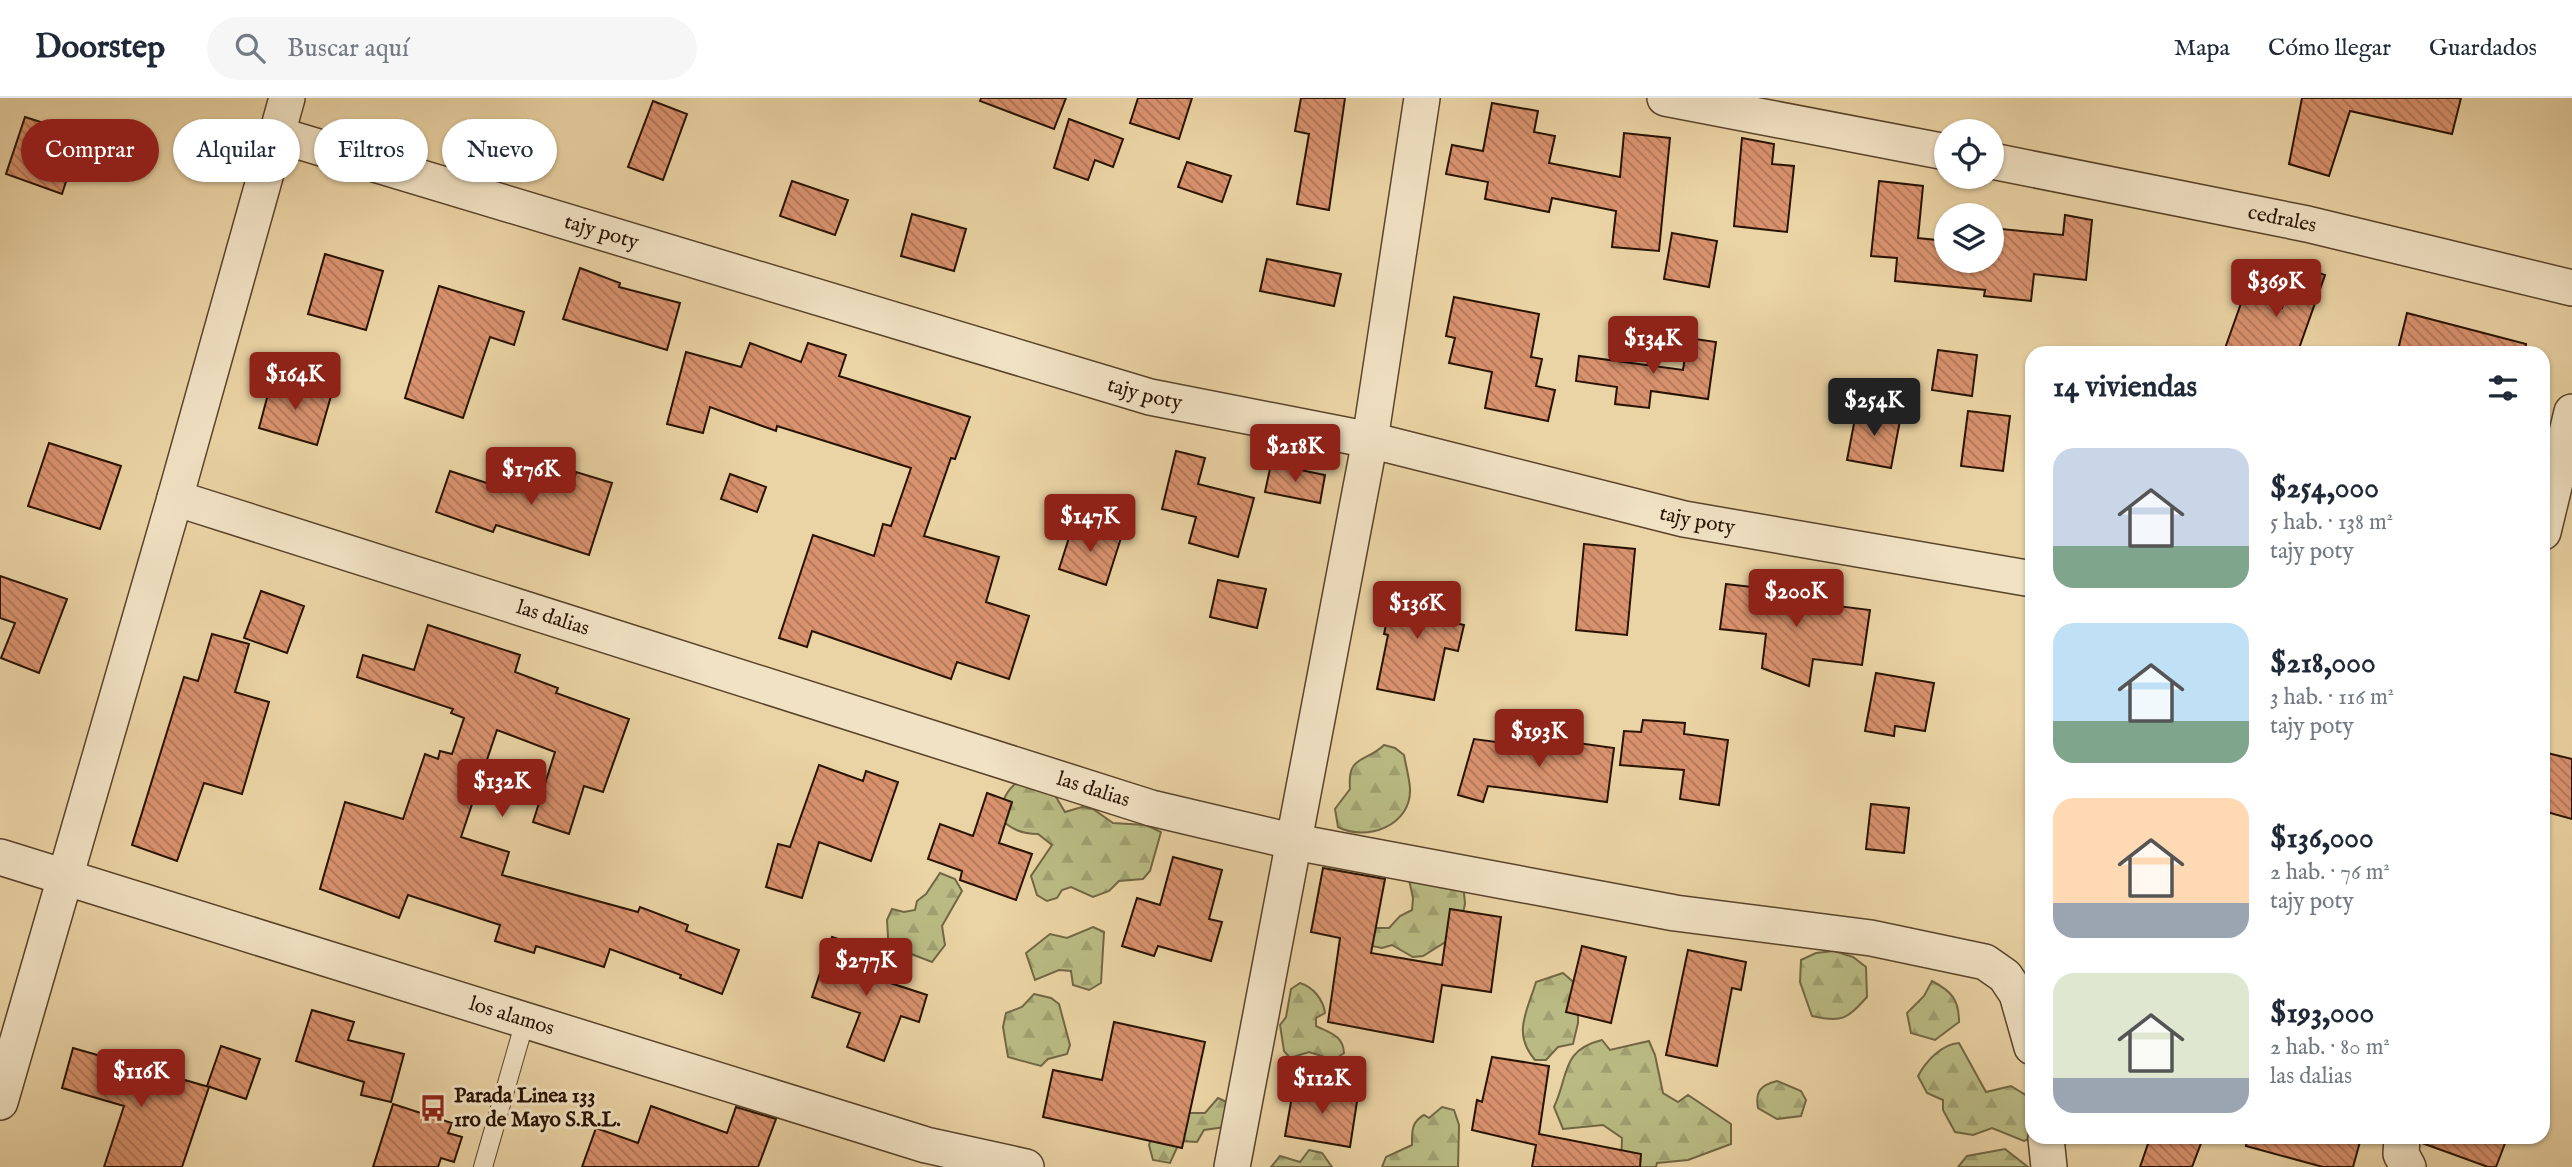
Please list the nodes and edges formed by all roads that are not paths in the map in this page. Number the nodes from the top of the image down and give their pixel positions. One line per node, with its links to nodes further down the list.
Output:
1 (287, 98): 4 (street)
2 (1422, 98): 11 (street)
3 (1665, 98): 6 (street)
4 (280, 119)
5 (300, 142): 11 (street, tajy poty)
6 (1934, 150)
7 (2004, 163): 9 (street, cedrales)
8 (262, 182): 12 (street)
9 (2572, 288)
10 (2572, 412): 13 (street)
11 (1370, 440): 14 (street, tajy poty); 15 (street)
12 (175, 498): 15 (street, las dalias); 17 (street)
13 (2553, 529)
14 (2025, 578)
15 (1296, 842): 19 (street, las dalias); 25 (street)
16 (0, 857): 17 (street, los alamos)
17 (66, 878): 18 (street, los alamos); 20 (street)
18 (525, 1021): 23 (lane); 24 (street, los alamos)
19 (2025, 1022)
20 (0, 1102)
21 (2047, 1144): 26 (street)
22 (2402, 1144): 27 (street)
23 (483, 1167)
24 (1027, 1167)
25 (1232, 1167)
26 (2049, 1167)
27 (2408, 1167)

